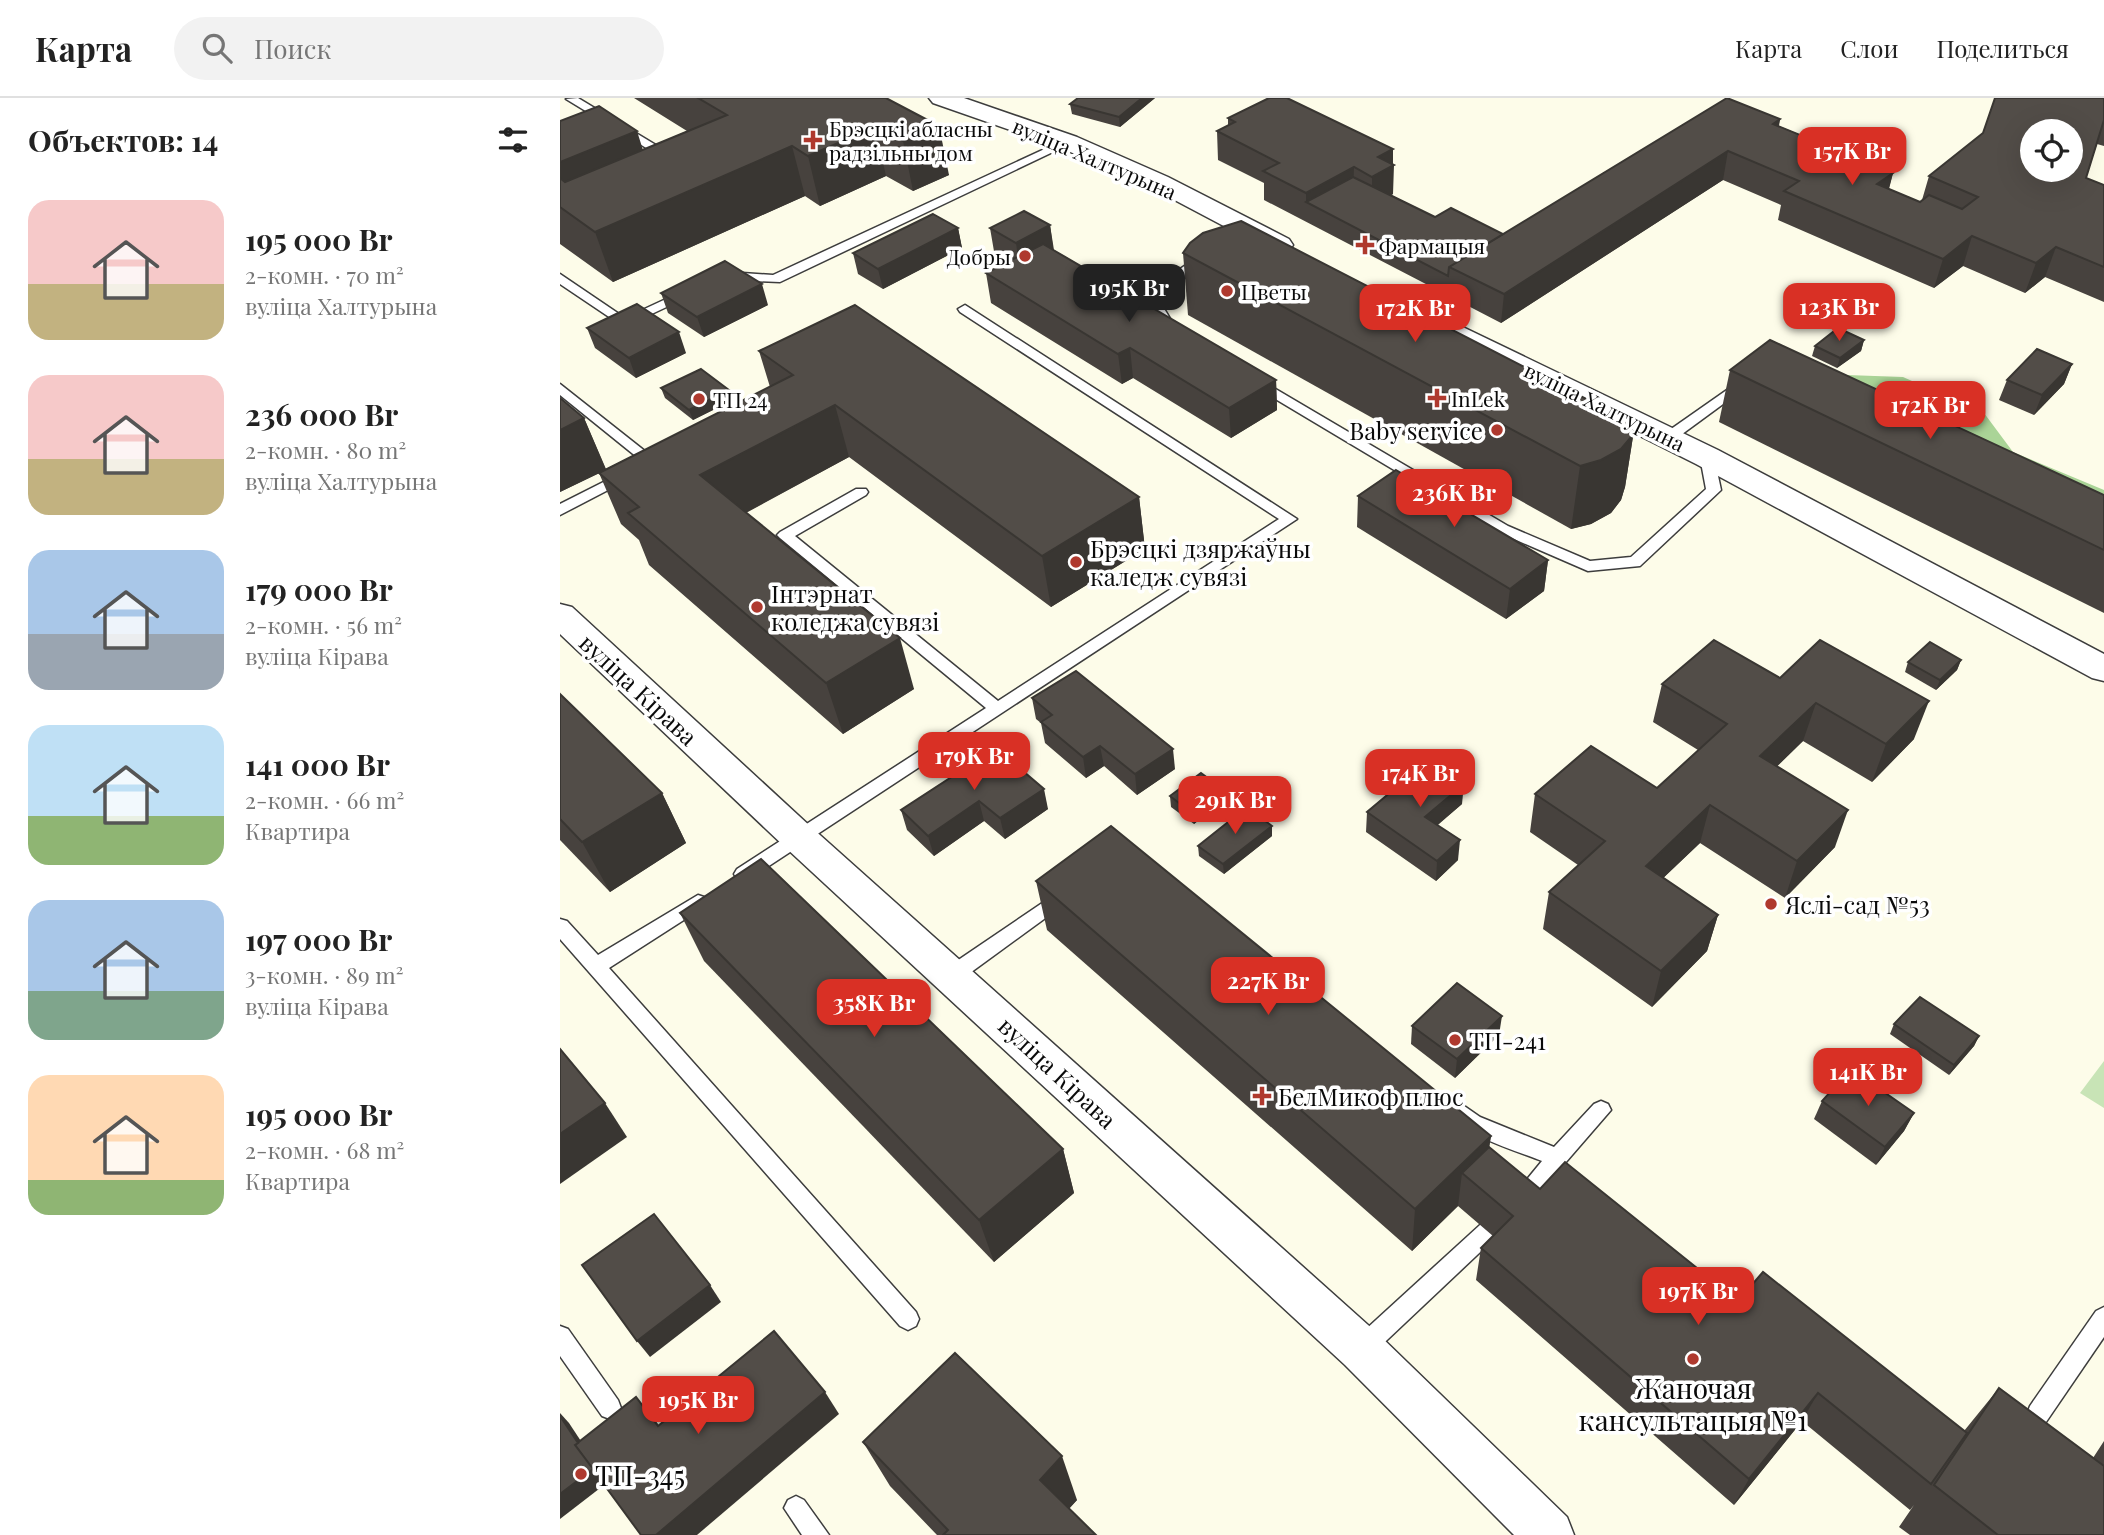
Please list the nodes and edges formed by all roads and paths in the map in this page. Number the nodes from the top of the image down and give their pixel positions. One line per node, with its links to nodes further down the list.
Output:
1 (942, 98): 4 (street, вуліца Халтурына)
2 (574, 99): 3 (lane); 5 (lane)
3 (560, 104)
4 (1068, 142): 6 (street, вуліца Халтурына); 9 (lane)
5 (670, 158)
6 (1231, 236): 7 (street, вуліца Халтурына); 13 (lane)
7 (1302, 256)
8 (560, 278): 10 (lane)
9 (718, 280)
10 (695, 291)
11 (1398, 303): 17 (street, вуліца Халтурына)
12 (965, 309): 23 (lane)
13 (1189, 341)
14 (1756, 374): 17 (lane)
15 (1247, 376): 18 (lane)
16 (560, 388): 20 (lane)
17 (1669, 437): 18 (street, вуліца Халтурына)
18 (1707, 457): 22 (street, вуліца Халтурына)
19 (861, 492): 23 (lane)
20 (560, 510)
21 (560, 615): 24 (street, вуліца Кірава)
22 (2104, 669)
23 (996, 708): 24 (lane)
24 (798, 837): 27 (lane); 28 (street, вуліца Кірава)
25 (1071, 891): 28 (lane)
26 (560, 926): 27 (lane)
27 (596, 966): 35 (lane)
28 (952, 975): 37 (street, вуліца Кірава)
29 (1440, 1097): 31 (lane)
30 (1601, 1110): 31 (lane)
31 (1557, 1158): 32 (lane)
32 (1515, 1205)
33 (1487, 1232): 37 (lane)
34 (2104, 1318): 39 (lane)
35 (908, 1319)
36 (560, 1337): 38 (lane)
37 (1361, 1349): 42 (street, вуліца Кірава)
38 (610, 1408)
39 (2038, 1414)
40 (796, 1508): 41 (lane)
41 (817, 1535)
42 (1549, 1535)

